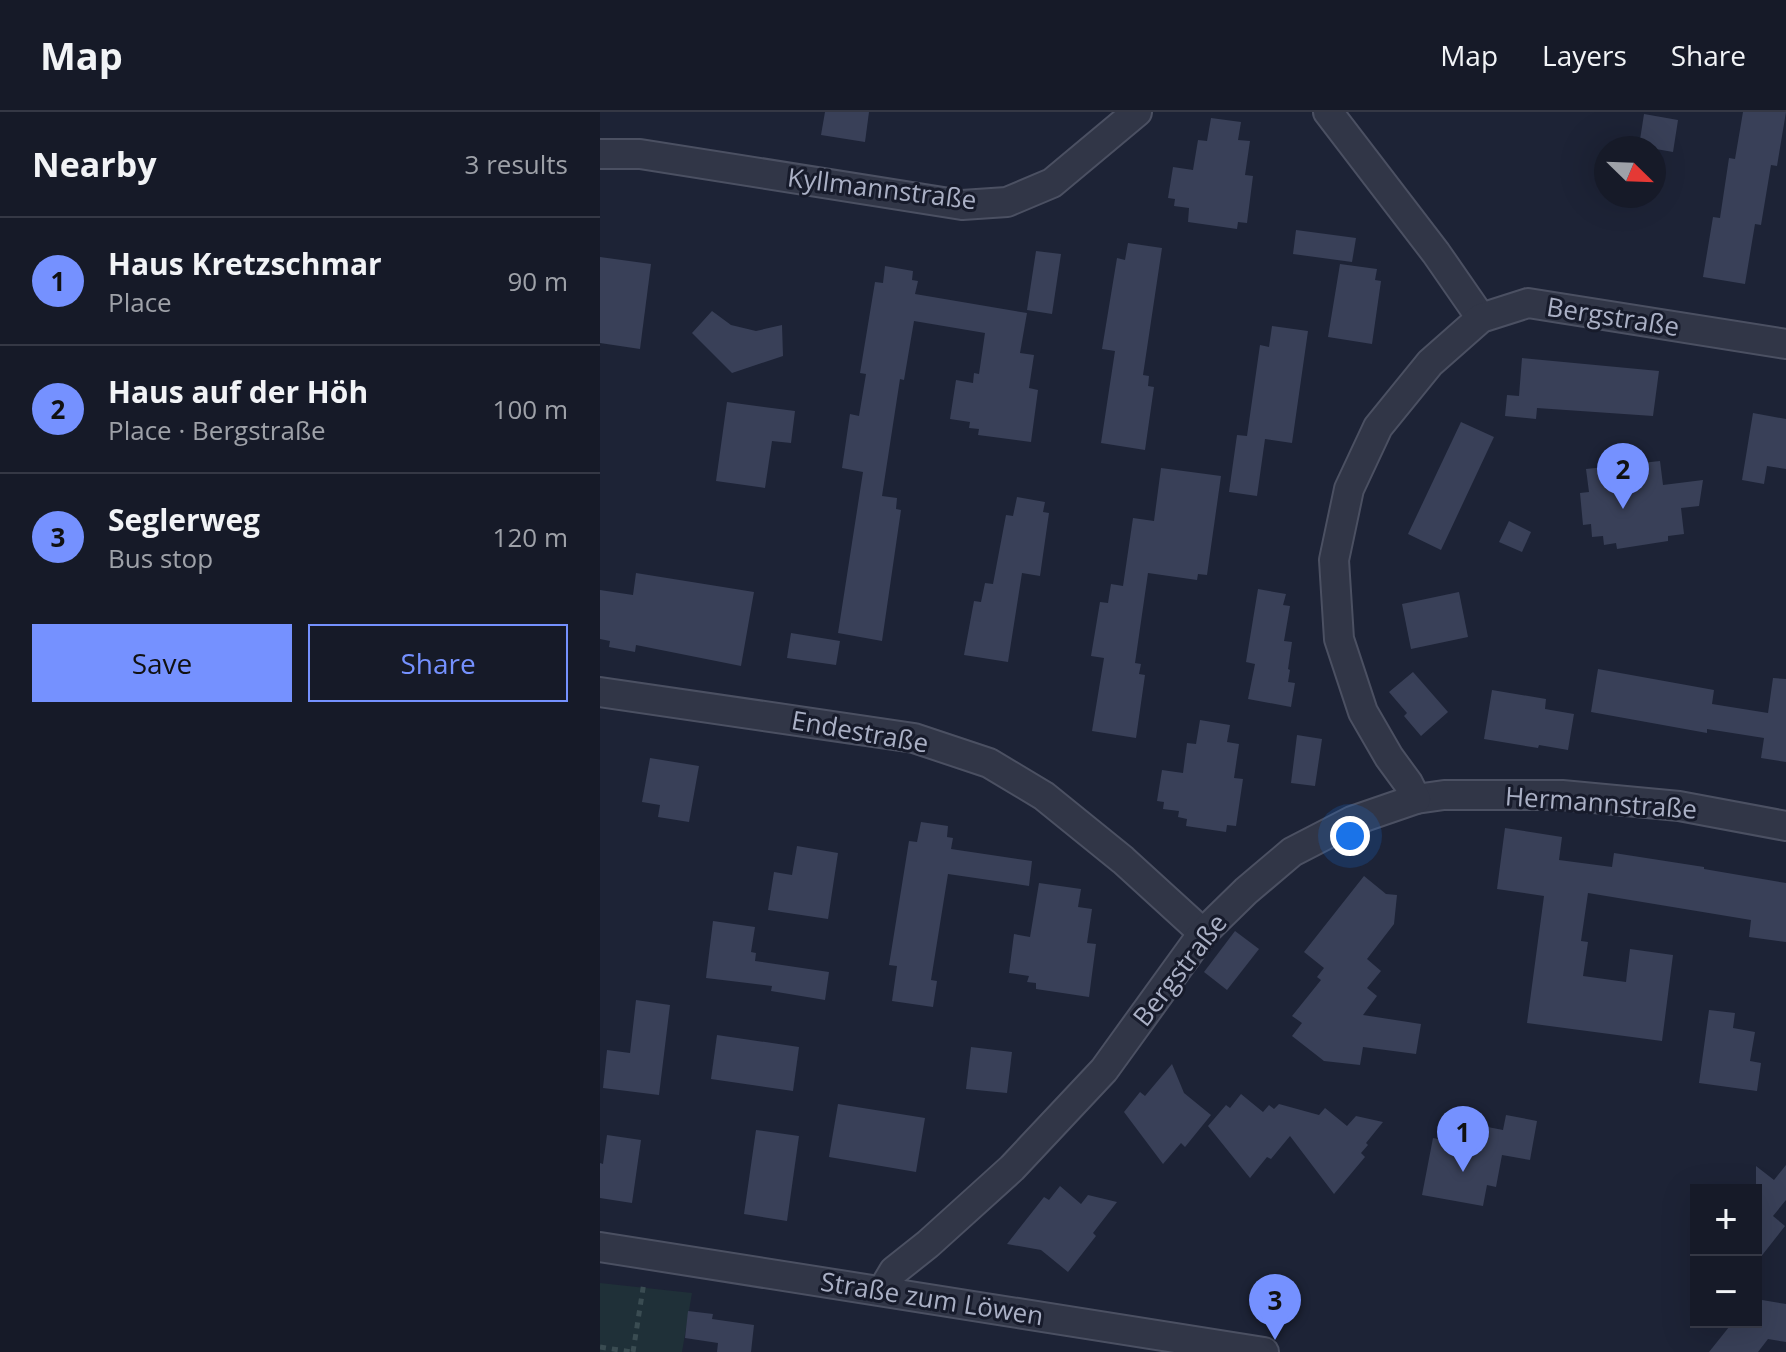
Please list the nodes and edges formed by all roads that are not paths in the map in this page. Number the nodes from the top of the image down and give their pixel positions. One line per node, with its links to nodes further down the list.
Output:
1 (1137, 112): 3 (street, Kyllmannstraße)
2 (1328, 112): 4 (street)
3 (600, 154)
4 (1481, 318): 5 (street, Bergstraße); 7 (street, Bergstraße)
5 (1786, 344)
6 (600, 692): 9 (street, Endestraße)
7 (1416, 799): 8 (street, Hermannstraße); 9 (street, Bergstraße)
8 (1786, 826)
9 (1203, 933): 11 (street, Bergstraße)
10 (600, 1247): 11 (street, Straße zum Löwen)
11 (882, 1291): 12 (street, Straße zum Löwen)
12 (1264, 1352)

